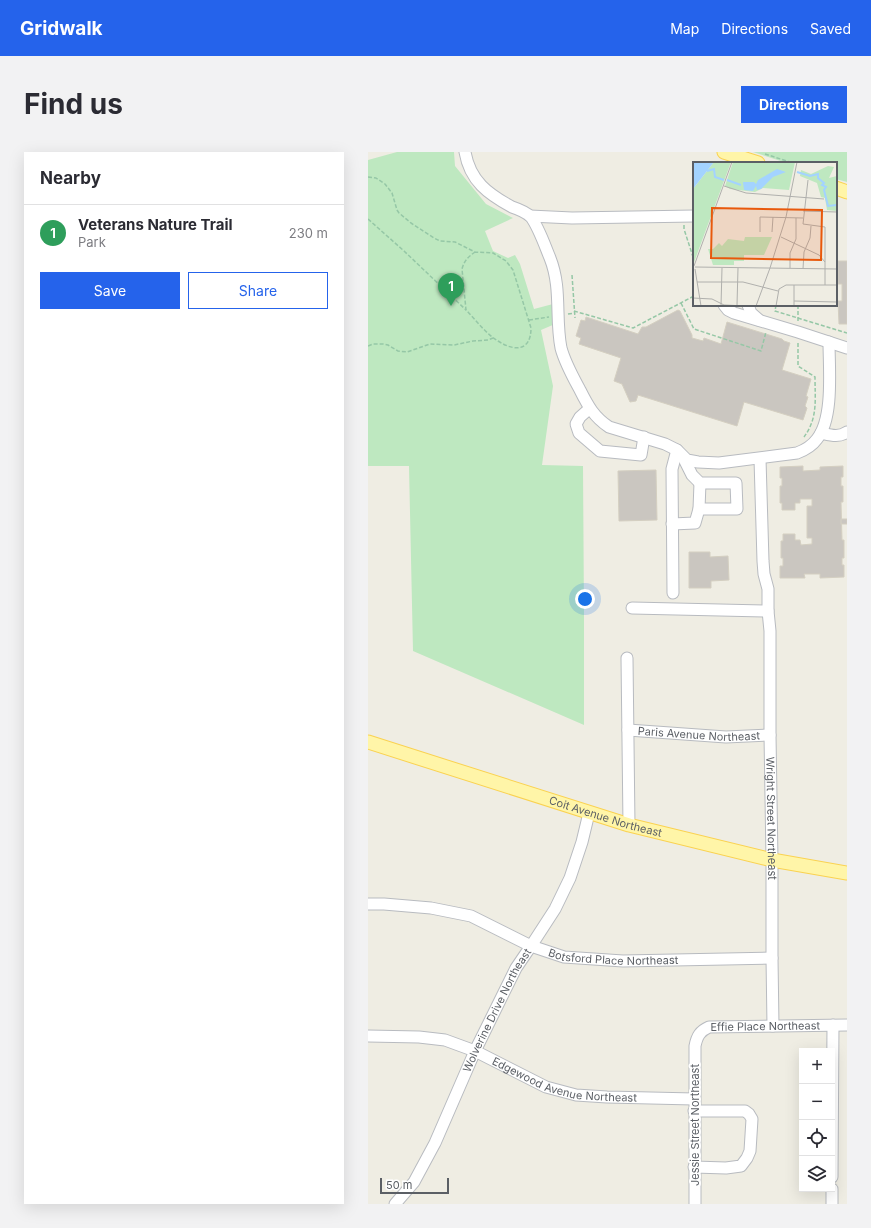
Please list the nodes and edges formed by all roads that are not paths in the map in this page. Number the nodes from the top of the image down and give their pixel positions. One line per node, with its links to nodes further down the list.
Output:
1 (465, 152): 6 (street)
2 (724, 152): 3 (main road)
3 (755, 162)
4 (837, 188): 5 (main road)
5 (847, 192)
6 (530, 216): 7 (street); 13 (street)
7 (690, 217)
8 (725, 306): 10 (street)
9 (748, 306): 10 (street)
10 (759, 320): 11 (street)
11 (829, 342): 12 (street); 15 (street)
12 (847, 348)
13 (589, 409): 16 (street); 16 (street)
14 (847, 432): 15 (street)
15 (821, 433): 18 (street)
16 (644, 438): 17 (street)
17 (680, 454): 18 (street); 19 (street); 21 (street)
18 (760, 459): 24 (street, Wright Street Northeast)
19 (700, 483): 20 (street); 20 (street)
20 (699, 509): 21 (street)
21 (672, 524): 22 (street)
22 (673, 593)
23 (632, 608): 24 (street)
24 (768, 611): 27 (street, Wright Street Northeast)
25 (627, 658): 26 (street)
26 (628, 730): 27 (street, Paris Avenue Northeast); 30 (street)
27 (770, 736): 31 (street, Wright Street Northeast)
28 (368, 742): 29 (main road, Coit Avenue Northeast)
29 (589, 813): 30 (main road, Coit Avenue Northeast); 34 (street, Wolverine Drive Northeast)
30 (629, 825): 31 (main road, Coit Avenue Northeast)
31 (772, 860): 32 (main road, Coit Avenue Northeast); 35 (street, Wright Street Northeast)
32 (847, 873)
33 (368, 904): 34 (street, Botsford Place Northeast)
34 (532, 946): 35 (street, Botsford Place Northeast); 41 (street, Wolverine Drive Northeast)
35 (772, 958): 38 (street, Wright Street Northeast)
36 (833, 1025): 37 (street, Effie Place Northeast); 38 (street, Effie Place Northeast); 44 (street)
37 (847, 1025)
38 (773, 1026): 40 (street, Effie Place Northeast)
39 (368, 1036): 41 (street, Edgewood Avenue Northeast)
40 (695, 1046): 42 (street, Jessie Street Northeast)
41 (475, 1051): 42 (street, Edgewood Avenue Northeast); 47 (street, Wolverine Drive Northeast)
42 (694, 1099): 43 (street, Jessie Street Northeast)
43 (694, 1111): 45 (street, Jessie Street Northeast); 45 (street)
44 (832, 1156)
45 (694, 1167): 48 (street, Jessie Street Northeast)
46 (832, 1192): 49 (street)
47 (396, 1204)
48 (695, 1204)
49 (832, 1204)

